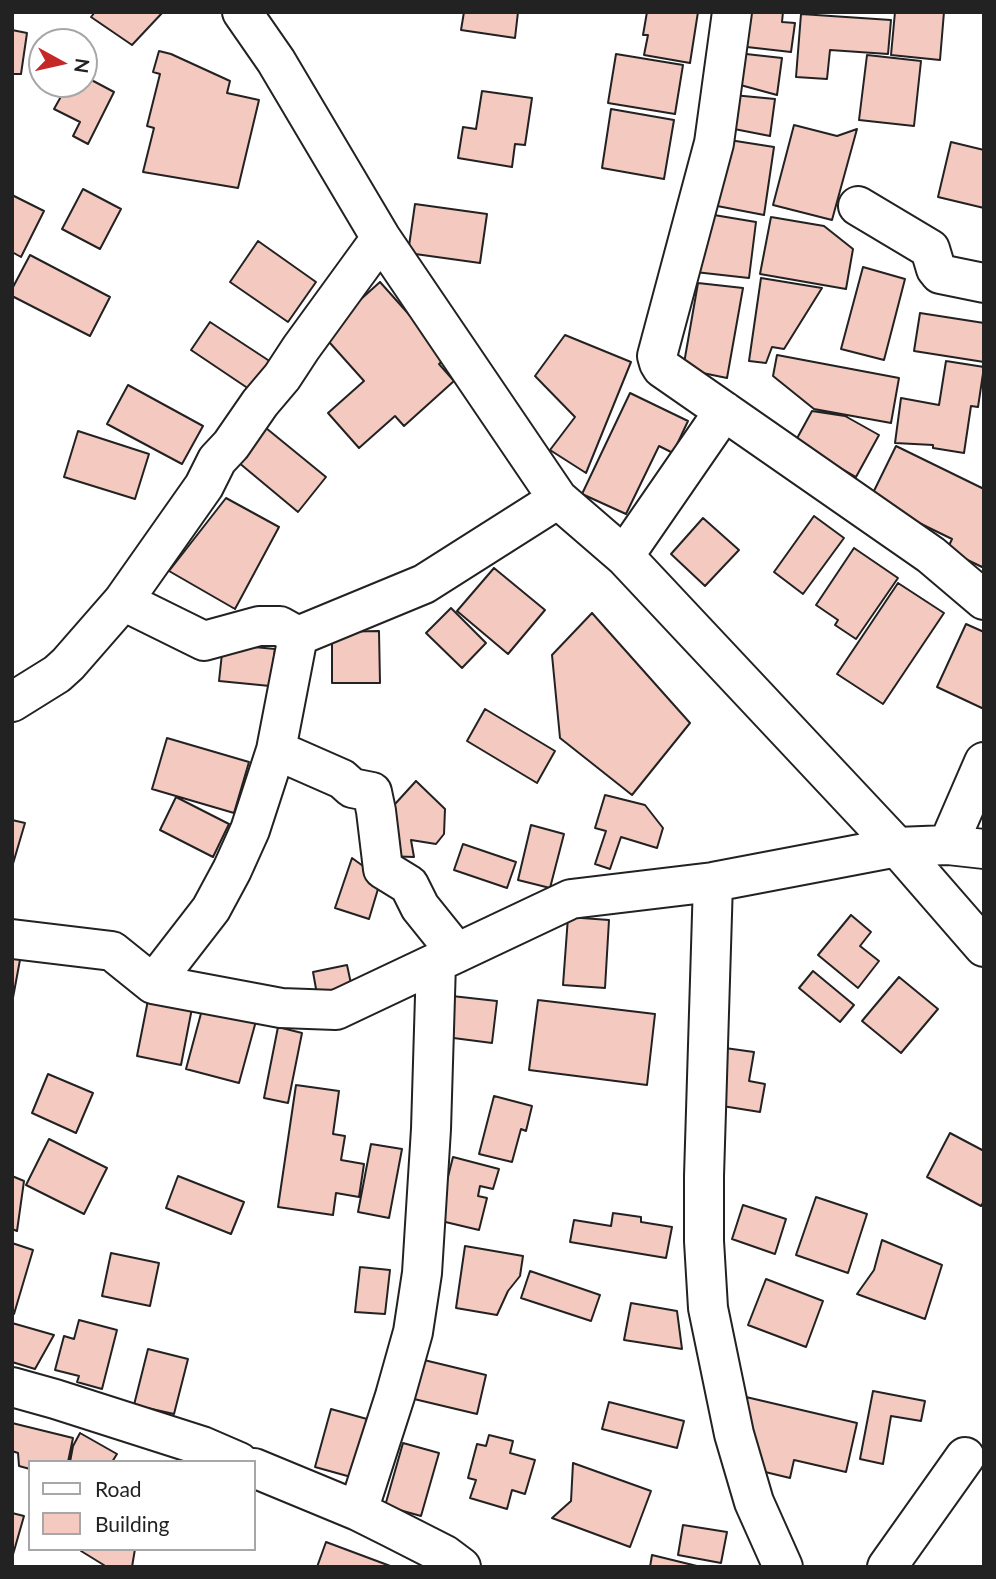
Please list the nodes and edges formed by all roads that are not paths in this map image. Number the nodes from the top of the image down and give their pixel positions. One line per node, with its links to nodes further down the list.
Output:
1 (242, 12): 4 (street)
2 (732, 12): 6 (street)
3 (858, 206): 5 (street)
4 (381, 238): 7 (street); 10 (street)
5 (984, 283)
6 (724, 411): 8 (street); 9 (street)
7 (558, 499): 8 (street); 11 (street)
8 (624, 556): 15 (street)
9 (984, 600)
10 (123, 601): 11 (street); 12 (street)
11 (298, 636): 13 (street)
12 (12, 702)
13 (275, 750): 20 (street); 21 (street)
14 (984, 762): 16 (street)
15 (897, 847): 16 (street); 17 (street); 19 (street)
16 (966, 847)
17 (713, 882): 20 (street); 28 (street)
18 (12, 939): 21 (street)
19 (984, 947)
20 (447, 958): 21 (street); 26 (street)
21 (153, 984)
22 (12, 1388): 24 (street)
23 (965, 1457): 29 (street)
24 (234, 1460)
25 (256, 1469): 26 (street)
26 (358, 1511): 27 (street)
27 (461, 1567)
28 (783, 1567)
29 (887, 1567)

